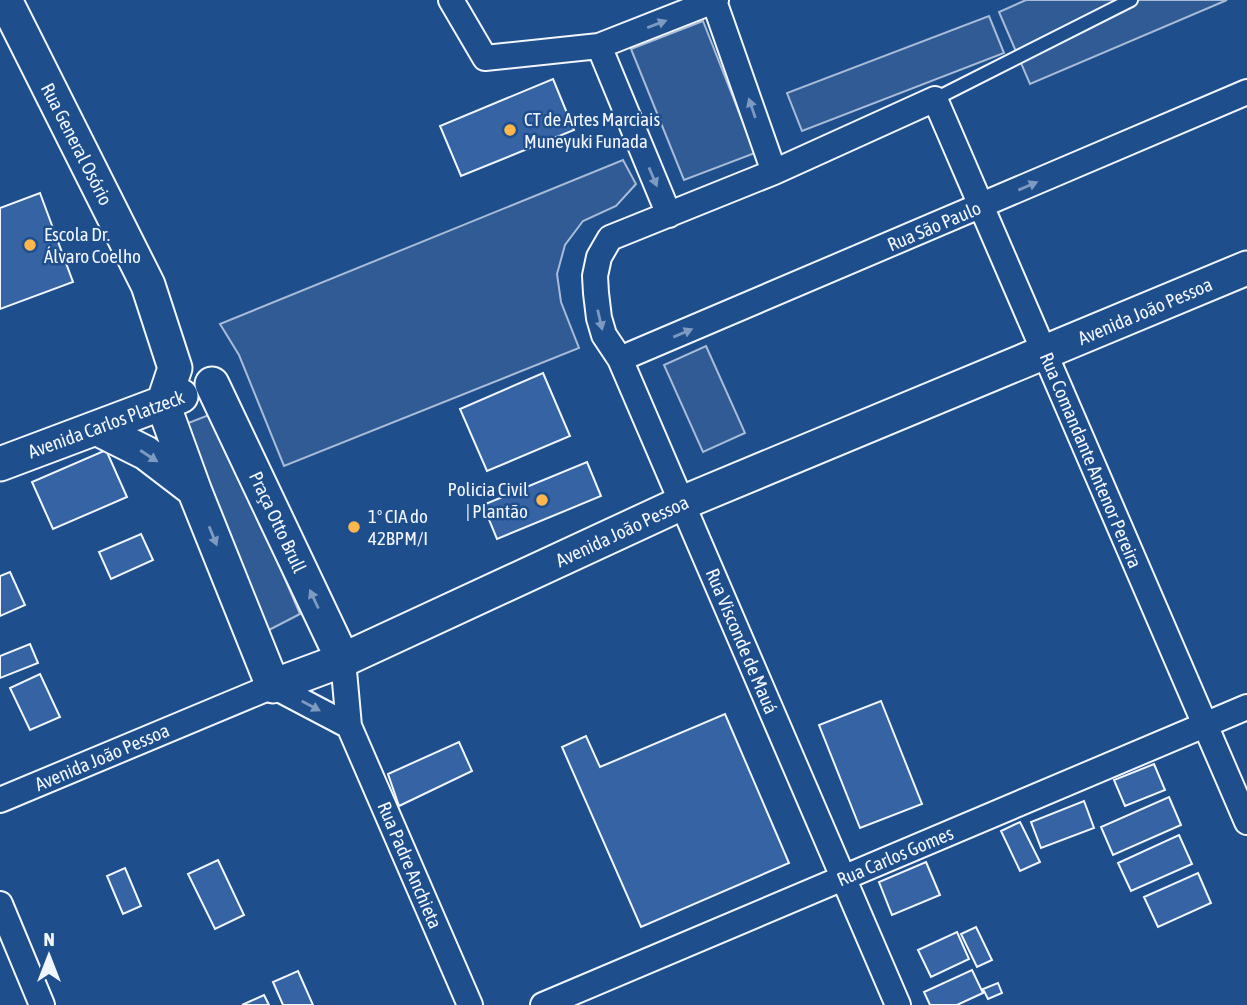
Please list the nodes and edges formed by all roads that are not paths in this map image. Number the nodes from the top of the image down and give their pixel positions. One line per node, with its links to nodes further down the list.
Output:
1 (5, 0): 14 (main road, Rua General Osório)
2 (451, 0): 5 (street)
3 (1131, 0): 7 (lane)
4 (715, 1): 5 (street, one-way to 4); 8 (street, one-way to 4)
5 (599, 46): 10 (street, one-way to 10)
6 (1247, 92): 9 (street, Rua São Paulo, one-way to 6)
7 (934, 99): 8 (street); 9 (street, Rua Comandante Antenor Pereira)
8 (774, 172): 10 (street)
9 (981, 205): 12 (street, Rua Comandante Antenor Pereira); 13 (street, Rua São Paulo, one-way to 9)
10 (669, 215): 13 (street, Rua Visconde de Mauá, one-way to 13)
11 (1247, 268): 12 (main road, Avenida João Pessoa)
12 (1044, 353): 20 (main road, Avenida João Pessoa); 24 (street, Rua Comandante Antenor Pereira)
13 (620, 359): 20 (street, Rua Visconde de Mauá)
14 (175, 368): 15 (main road); 16 (main road)
15 (212, 384): 16 (main road, Avenida Carlos Platzeck); 21 (main road, Praça Otto Brull, one-way to 15)
16 (163, 404): 17 (main road, Avenida Carlos Platzeck); 19 (main road)
17 (98, 429): 18 (main road, Avenida Carlos Platzeck); 19 (main road, one-way to 19)
18 (0, 464)
19 (195, 492): 22 (main road, one-way to 22)
20 (682, 503): 21 (main road, Avenida João Pessoa); 28 (street, Rua Visconde de Mauá)
21 (343, 660): 22 (main road, Avenida João Pessoa); 25 (street, Rua Padre Anchieta)
22 (274, 686): 25 (street, one-way to 25); 26 (street, Avenida João Pessoa)
23 (1247, 707): 24 (street, Rua Carlos Gomes)
24 (1205, 724): 27 (street, Rua Comandante Antenor Pereira); 28 (street, Rua Carlos Gomes)
25 (349, 726): 31 (street, Rua Padre Anchieta)
26 (0, 800)
27 (1247, 822)
28 (844, 878): 32 (street, Rua Carlos Gomes); 33 (street, Rua Visconde de Mauá)
29 (0, 904): 30 (street)
30 (42, 1005)
31 (470, 1005)
32 (543, 1005)
33 (898, 1005)

